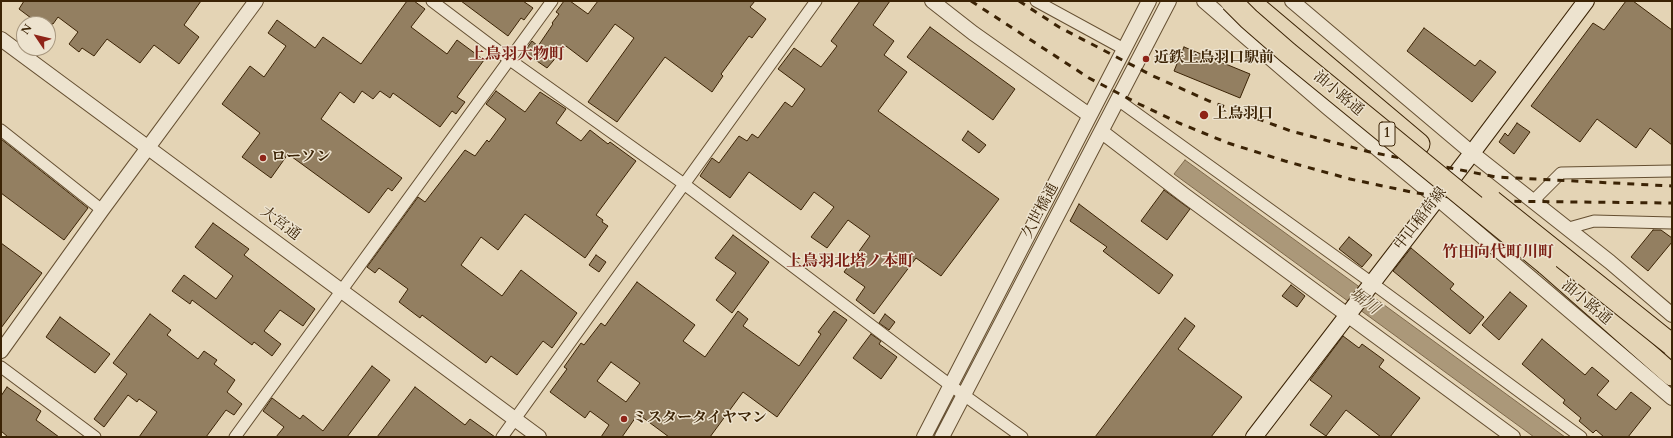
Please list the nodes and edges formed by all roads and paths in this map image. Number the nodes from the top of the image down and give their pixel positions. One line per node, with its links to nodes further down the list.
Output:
1 (256, 1): 21 (street)
2 (432, 1): 16 (street)
3 (552, 1): 16 (street)
4 (816, 1): 25 (street)
5 (932, 1): 18 (street)
6 (1036, 1): 15 (street)
7 (1149, 1): 15 (street, 久世橋通)
8 (1169, 1): 17 (street, 久世橋通)
9 (1204, 1): 27 (street, 油小路通)
10 (1231, 1): 32 (highway, 1, bridge)
11 (1249, 1): 39 (highway, bridge)
12 (1292, 1): 22 (street)
13 (1586, 1): 22 (main road, 中山稲荷線)
14 (1, 39): 21 (street, 大宮通)
15 (1124, 49): 18 (street, 久世橋通)
16 (510, 60): 25 (street); 35 (street)
17 (1118, 100): 20 (street, 久世橋通); 34 (street)
18 (1089, 115): 24 (street, 久世橋通)
19 (1, 130): 29 (street)
20 (1102, 132): 26 (street, 久世橋通); 37 (street)
21 (149, 148): 29 (street); 35 (street, 大宮通)
22 (1472, 153): 27 (main road, 中山稲荷線); 28 (street)
23 (1672, 171): 28 (street)
24 (1056, 178): 26 (street); 33 (street, 久世橋通)
25 (684, 184): 44 (street); 47 (street)
26 (1073, 187): 36 (street, 久世橋通)
27 (1437, 198): 34 (main road, 中山稲荷線); 46 (street, 油小路通)
28 (1533, 200): 31 (street)
29 (102, 210): 40 (street)
30 (1672, 223): 31 (street)
31 (1569, 228): 38 (street)
32 (1546, 264): 41 (highway, 1); 43 (highway, 1)
33 (1003, 282): 36 (street); 44 (street, 久世橋通)
34 (1371, 284): 37 (main road, 中山稲荷線); 57 (street)
35 (340, 290): 47 (street, 大宮通); 49 (street)
36 (1018, 291): 45 (street, 久世橋通)
37 (1349, 313): 55 (main road, 中山稲荷線); 56 (street)
38 (1672, 315)
39 (1672, 345)
40 (1, 351)
41 (1672, 359)
42 (1, 368): 48 (street)
43 (1672, 375)
44 (950, 385): 45 (street); 52 (street, 久世橋通)
45 (964, 395): 53 (street, 久世橋通); 54 (street)
46 (1672, 398)
47 (515, 419): 50 (street); 51 (street, 大宮通)
48 (95, 437)
49 (235, 437)
50 (502, 437)
51 (539, 437)
52 (924, 437)
53 (942, 437)
54 (1022, 437)
55 (1254, 437)
56 (1513, 437)
57 (1581, 437)

